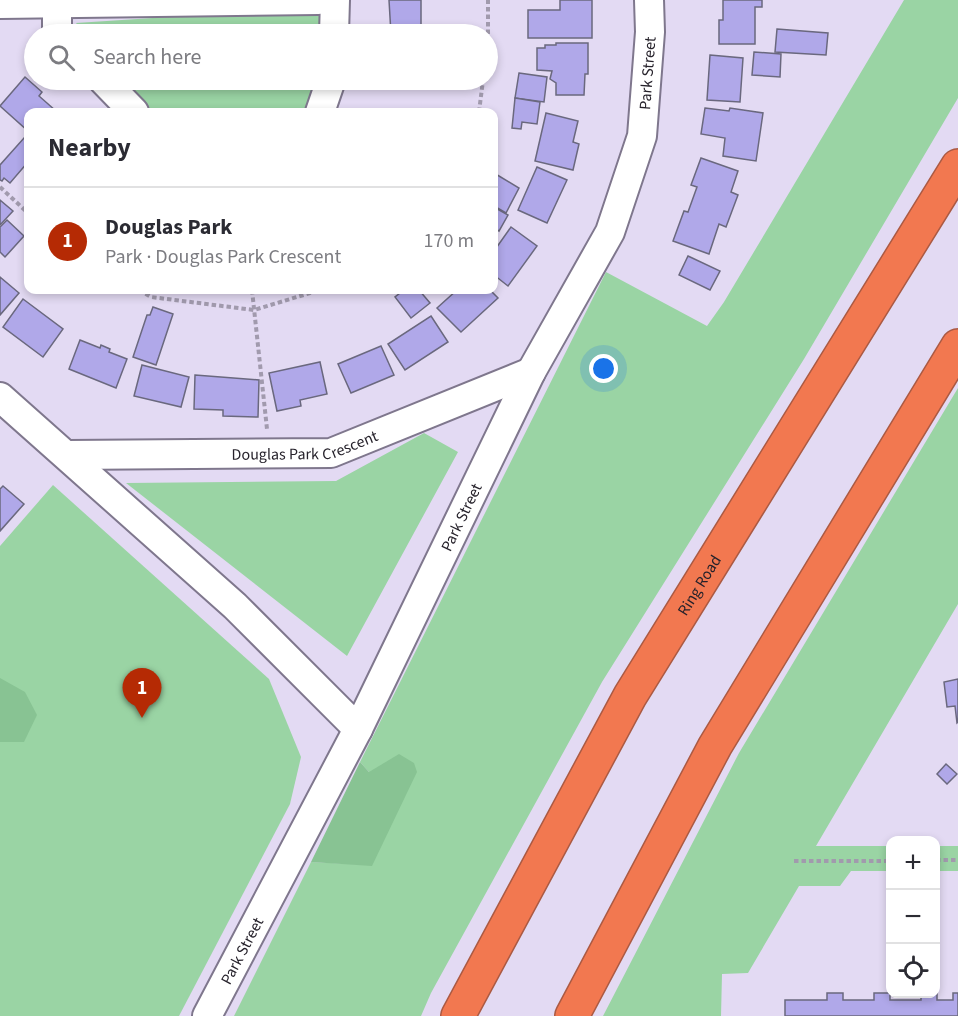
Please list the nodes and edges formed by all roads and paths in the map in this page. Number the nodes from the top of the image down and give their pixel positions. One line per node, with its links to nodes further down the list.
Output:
1 (318, 0): 6 (street)
2 (334, 0): 8 (street)
3 (488, 0): 9 (path)
4 (650, 0): 24 (street, Park Street)
5 (0, 4): 6 (street)
6 (57, 4): 7 (street)
7 (57, 24)
8 (334, 24)
9 (488, 24)
10 (113, 90): 13 (street)
11 (328, 90): 14 (street)
12 (482, 90): 15 (path)
13 (130, 108)
14 (321, 108)
15 (480, 108)
16 (958, 166): 34 (highway, Ring Road)
17 (0, 187): 18 (path)
18 (24, 209)
19 (146, 294): 22 (path)
20 (252, 294): 22 (path)
21 (307, 294): 22 (path)
22 (254, 310): 26 (path)
23 (958, 346): 35 (highway)
24 (531, 372): 26 (street, Douglas Park Crescent); 28 (street, Park Street)
25 (0, 397): 27 (street)
26 (269, 454): 27 (street, Douglas Park Crescent)
27 (68, 455): 28 (street)
28 (358, 729): 33 (street, Park Street)
29 (958, 860): 32 (path)
30 (794, 861): 31 (path)
31 (886, 861)
32 (940, 861)
33 (207, 1016)
34 (458, 1016)
35 (572, 1016)

